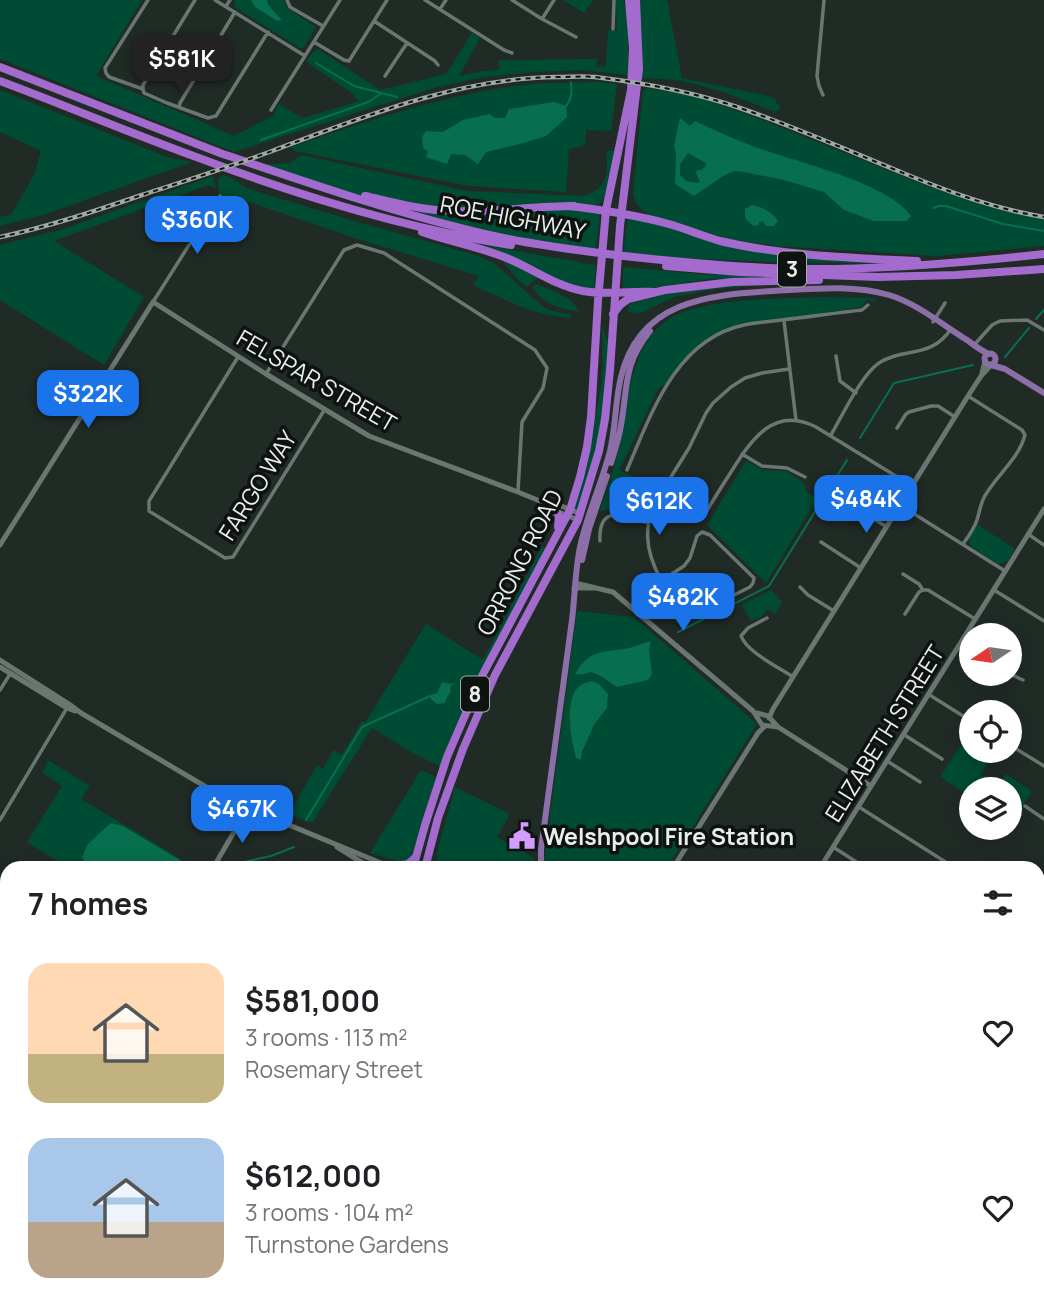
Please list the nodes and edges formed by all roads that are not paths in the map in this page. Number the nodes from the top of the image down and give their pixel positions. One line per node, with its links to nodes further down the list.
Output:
1 (148, 0): 34 (street)
2 (195, 0): 34 (street)
3 (215, 0): 16 (street)
4 (230, 0): 16 (street)
5 (287, 0): 21 (street)
6 (340, 0): 21 (street)
7 (387, 0): 20 (street)
8 (425, 0): 17 (street)
9 (446, 0): 17 (street)
10 (512, 0): 19 (street)
11 (554, 0): 19 (street)
12 (614, 0): 22 (street)
13 (629, 0): 31 (highway, 8)
14 (636, 0): 31 (highway, 8)
15 (824, 0): 36 (street)
16 (226, 6): 18 (street)
17 (440, 9): 27 (street)
18 (235, 12): 23 (street); 37 (street)
19 (542, 19): 24 (street)
20 (374, 22): 25 (street); 26 (street)
21 (323, 26): 25 (street)
22 (613, 29)
23 (268, 33): 28 (street); 37 (street)
24 (576, 37)
25 (314, 42): 28 (street)
26 (407, 43): 29 (street); 32 (street)
27 (512, 52)
28 (305, 56): 38 (street)
29 (438, 65)
30 (0, 67): 39 (highway, ROE HIGHWAY / 3)
31 (636, 69): 35 (highway, 8)
32 (385, 76)
33 (0, 81): 46 (highway, ROE HIGHWAY / 3)
34 (143, 89): 37 (street)
35 (634, 91): 40 (highway, 8); 41 (highway, 8)
36 (822, 94)
37 (179, 107)
38 (271, 110)
39 (327, 189): 43 (highway); 49 (highway, ROE HIGHWAY / 3)
40 (611, 189): 43 (highway); 44 (highway, 8)
41 (624, 189): 45 (highway, 8); 47 (highway)
42 (220, 196): 58 (street)
43 (569, 206): 44 (highway)
44 (606, 210): 45 (highway); 49 (highway, 8)
45 (621, 213): 47 (highway); 50 (highway, 8)
46 (366, 214): 49 (highway, ROE HIGHWAY / 3); 54 (highway)
47 (643, 218): 51 (highway)
48 (1044, 254): 51 (highway, ROE HIGHWAY / 3)
49 (595, 256): 50 (highway, ROE HIGHWAY / 3); 56 (highway, ORRONG ROAD / 8)
50 (620, 260): 51 (highway, ROE HIGHWAY / 3); 53 (highway, ROE HIGHWAY / 3); 57 (highway, ORRONG ROAD / 8)
51 (962, 262)
52 (1044, 269): 53 (highway, ROE HIGHWAY / 3)
53 (878, 277): 55 (highway)
54 (579, 290): 56 (highway); 64 (highway)
55 (657, 292): 57 (highway); 61 (highway)
56 (598, 293): 57 (highway); 64 (highway, ORRONG ROAD / 8)
57 (614, 294): 61 (highway, ORRONG ROAD / 8)
58 (153, 302): 68 (street, FELSPAR STREET); 105 (street)
59 (945, 303): 63 (street)
60 (868, 305): 62 (street)
61 (613, 314): 95 (highway, ORRONG ROAD / 8)
62 (784, 320): 71 (street); 82 (street)
63 (934, 321): 65 (main road); 112 (main road)
64 (596, 322): 93 (highway, ORRONG ROAD / 8)
65 (948, 330): 67 (main road); 74 (street)
66 (1044, 330): 67 (street)
67 (975, 347): 70 (main road)
68 (239, 355): 72 (street, FELSPAR STREET); 76 (street, FARGO WAY)
69 (836, 356): 74 (street)
70 (989, 360): 73 (main road); 75 (street)
71 (789, 369): 78 (street); 84 (street)
72 (266, 374): 76 (street, FELSPAR STREET); 86 (street)
73 (1044, 391)
74 (856, 393): 80 (street)
75 (968, 396): 77 (street); 104 (street)
76 (325, 409): 86 (street, FELSPAR STREET)
77 (955, 417): 79 (street); 85 (street)
78 (796, 420): 80 (street); 81 (street)
79 (897, 428)
80 (831, 435): 85 (street)
81 (742, 454): 83 (street); 94 (street)
82 (626, 470)
83 (804, 477)
84 (666, 485)
85 (912, 486): 90 (street)
86 (518, 492): 89 (street, FELSPAR STREET)
87 (659, 493): 96 (street)
88 (846, 502): 98 (street)
89 (547, 504): 92 (street, FELSPAR STREET); 93 (street, FELSPAR STREET)
90 (900, 505): 98 (street); 104 (street)
91 (1044, 509): 100 (street, ELIZABETH STREET)
92 (556, 511): 93 (street, FELSPAR STREET); 101 (highway)
93 (569, 513): 95 (street, FELSPAR STREET); 101 (highway, ORRONG ROAD / 8)
94 (705, 514)
95 (580, 517): 146 (highway, ORRONG ROAD / 8)
96 (649, 523): 102 (street); 110 (street)
97 (700, 526): 99 (street)
98 (887, 527): 107 (street)
99 (702, 532): 110 (street); 116 (street)
100 (1028, 534): 106 (street); 108 (street, ELIZABETH STREET)
101 (555, 540): 148 (highway, ORRONG ROAD / 8)
102 (600, 541)
103 (821, 542): 107 (street)
104 (963, 544): 108 (street)
105 (0, 545)
106 (1044, 545)
107 (861, 568): 117 (street)
108 (1005, 572): 114 (street, ELIZABETH STREET)
109 (903, 574): 113 (street)
110 (661, 580): 115 (street)
111 (800, 587): 117 (street)
112 (576, 588): 115 (street); 156 (main road)
113 (923, 590): 118 (street); 120 (street)
114 (994, 590): 120 (street, ELIZABETH STREET); 121 (street)
115 (631, 607): 132 (street)
116 (701, 609)
117 (834, 611): 127 (street)
118 (905, 614)
119 (767, 618): 127 (street)
120 (975, 619): 122 (street, ELIZABETH STREET)
121 (1044, 621)
122 (973, 623)
123 (959, 645): 129 (street, ELIZABETH STREET)
124 (0, 660): 126 (street)
125 (0, 667): 126 (street)
126 (12, 671): 128 (street); 130 (street)
127 (793, 677): 132 (street)
128 (0, 690)
129 (928, 694): 131 (street); 133 (street, ELIZABETH STREET)
130 (68, 706): 142 (street); 144 (street)
131 (959, 713)
132 (765, 720): 139 (street); 157 (street)
133 (903, 734): 135 (street); 136 (street, ELIZABETH STREET)
134 (1022, 752): 137 (street)
135 (942, 759)
136 (887, 761): 138 (street); 139 (street, ELIZABETH STREET)
137 (1044, 766)
138 (920, 782)
139 (871, 786): 141 (street, ELIZABETH STREET)
140 (1025, 806): 143 (street)
141 (858, 807): 147 (street, ELIZABETH STREET); 160 (street)
142 (248, 808): 145 (street); 149 (street)
143 (1044, 819)
144 (0, 820)
145 (325, 840): 150 (street); 151 (street)
146 (430, 848): 154 (highway, ORRONG ROAD / 8); 155 (highway)
147 (832, 848): 158 (street, ELIZABETH STREET); 159 (street)
148 (416, 857): 152 (highway); 153 (highway, ORRONG ROAD / 8)
149 (218, 861)
150 (360, 861)
151 (376, 861)
152 (411, 861)
153 (415, 861)
154 (427, 861)
155 (431, 861)
156 (539, 861)
157 (677, 861)
158 (824, 861)
159 (854, 861)
160 (944, 861)

